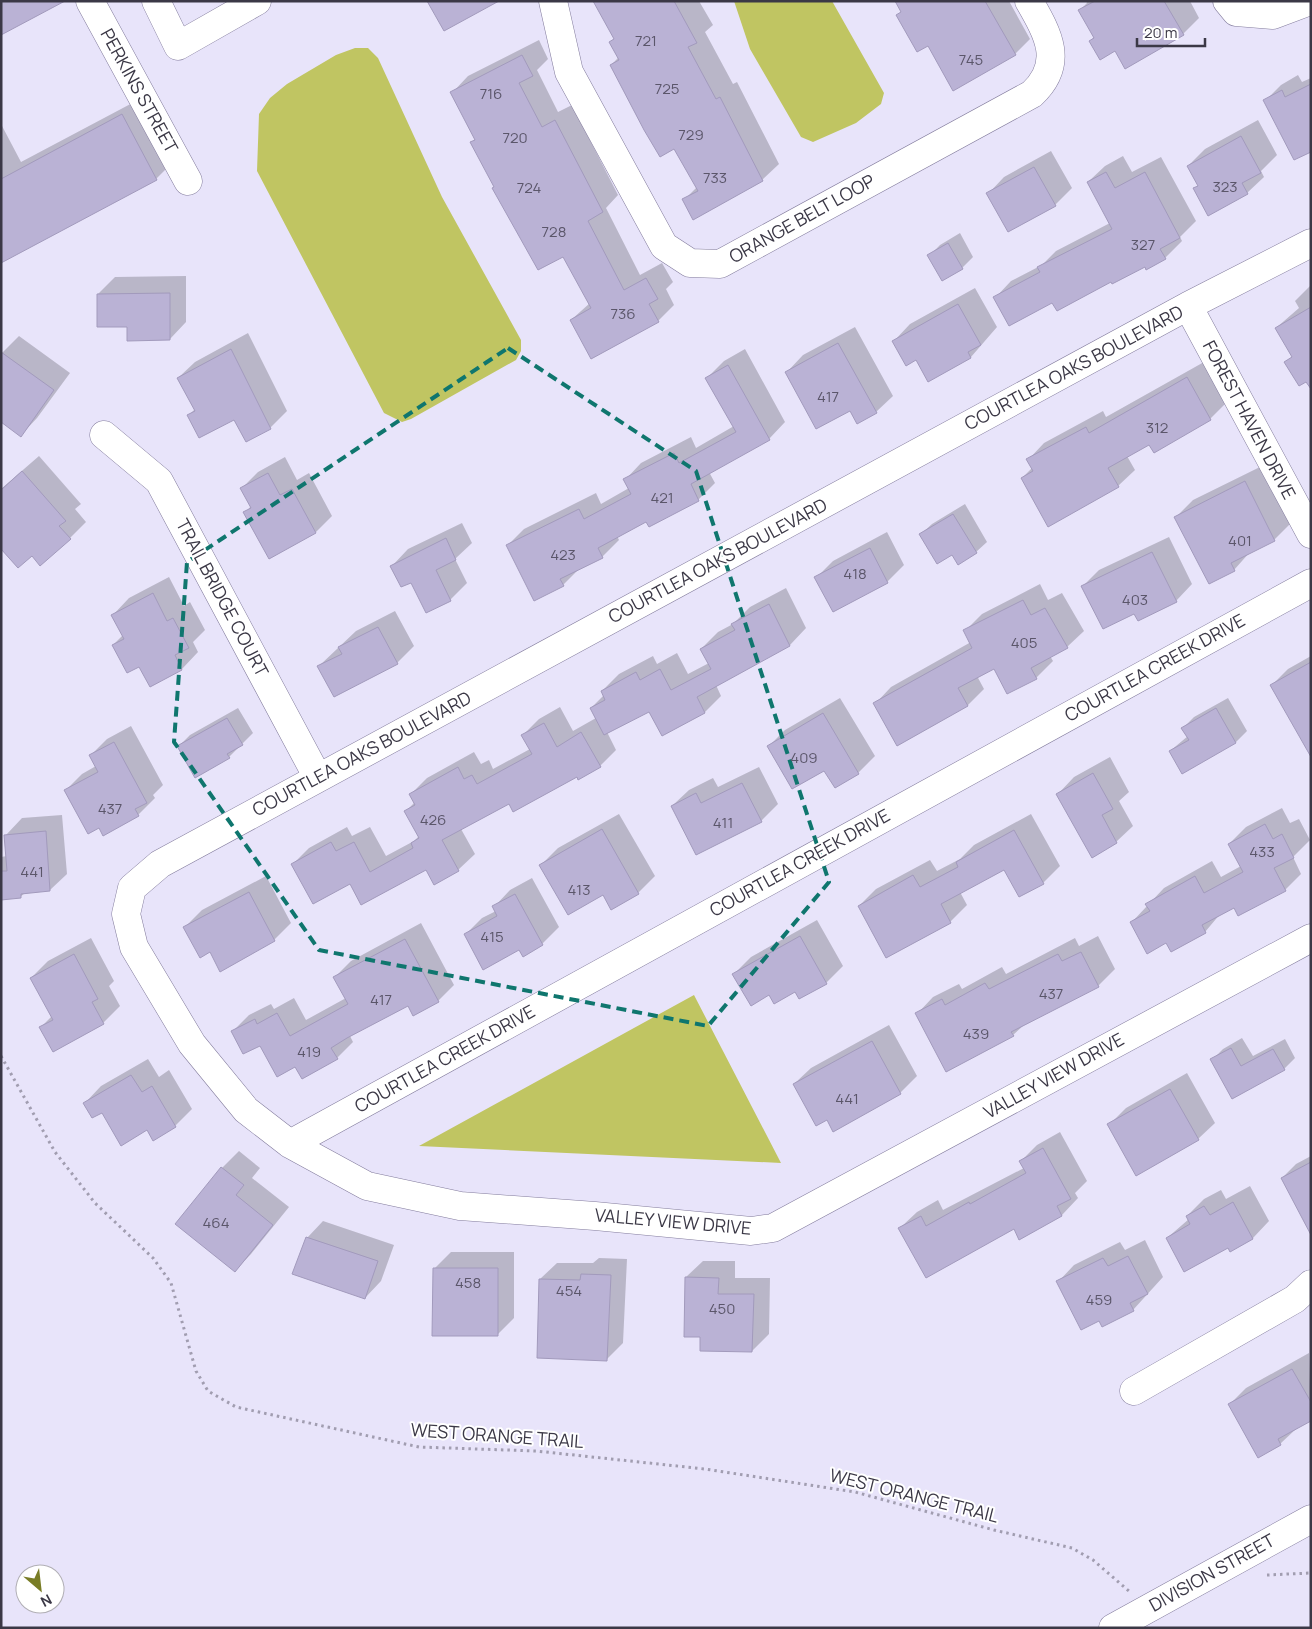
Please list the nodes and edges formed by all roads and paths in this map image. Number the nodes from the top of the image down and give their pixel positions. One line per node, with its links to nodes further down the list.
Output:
1 (90, 1): 8 (street, PERKINS STREET)
2 (156, 1): 3 (street)
3 (257, 1)
4 (553, 1): 5 (street, ORANGE BELT LOOP)
5 (1029, 1)
6 (1226, 1): 7 (street)
7 (1310, 1)
8 (188, 181)
9 (1311, 243): 10 (street, COURTLEA OAKS BOULEVARD)
10 (1188, 306): 12 (street, FOREST HAVEN DRIVE); 14 (street, COURTLEA OAKS BOULEVARD)
11 (104, 435): 14 (street, TRAIL BRIDGE COURT)
12 (1311, 534)
13 (1311, 583): 18 (street, COURTLEA CREEK DRIVE)
14 (318, 778): 15 (street, COURTLEA OAKS BOULEVARD)
15 (132, 888): 18 (street, VALLEY VIEW DRIVE)
16 (1311, 938): 18 (street, VALLEY VIEW DRIVE)
17 (1, 1056): 24 (path, WEST ORANGE TRAIL)
18 (290, 1144)
19 (1311, 1284): 20 (street)
20 (1134, 1391)
21 (1311, 1519): 25 (street, DIVISION STREET)
22 (1311, 1573): 23 (path)
23 (1267, 1575)
24 (1134, 1599)
25 (1113, 1628)

